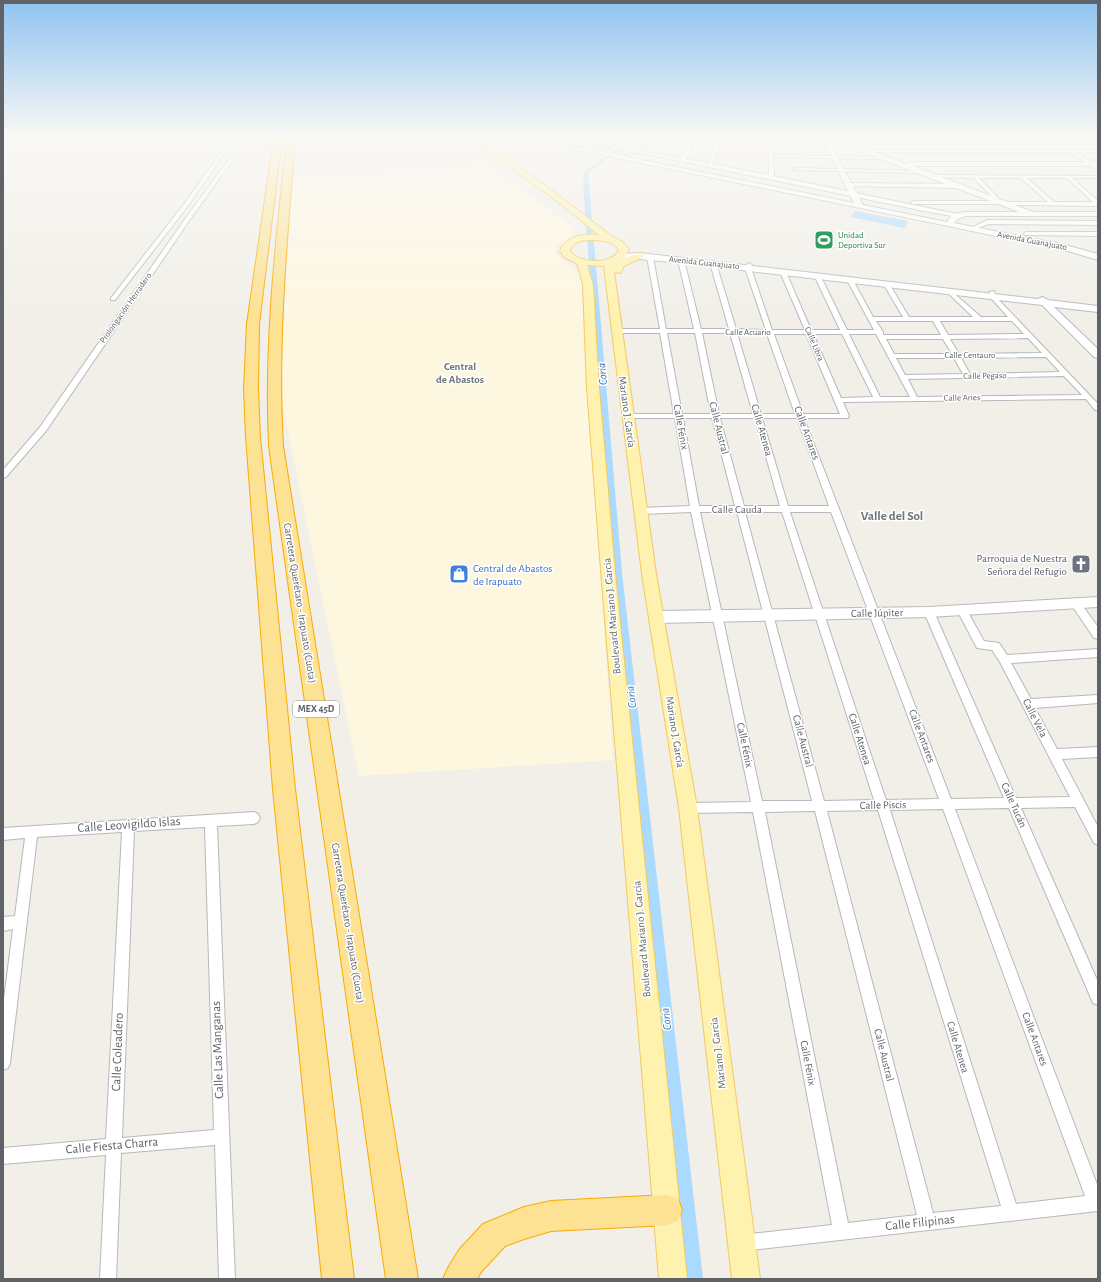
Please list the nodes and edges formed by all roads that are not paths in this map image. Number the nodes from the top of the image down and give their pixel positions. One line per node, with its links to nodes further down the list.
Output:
1 (192, 197): 50 (street)
2 (204, 197): 86 (street, Prolongación Herradero)
3 (270, 197): 129 (highway, MEX 45D)
4 (286, 197): 19 (highway, Carretera Querétaro - Irapuato (Cuota) / MEX 45D)
5 (556, 197): 32 (main road)
6 (822, 197): 18 (street, Avenida Guanajuato)
7 (855, 197): 18 (street)
8 (867, 197): 14 (street)
9 (990, 197): 13 (street)
10 (998, 197): 13 (street)
11 (1044, 197): 15 (street)
12 (1090, 197): 17 (street)
13 (1004, 202): 14 (street); 15 (street); 20 (street)
14 (898, 203): 23 (street)
15 (1052, 204): 16 (street)
16 (1059, 204): 17 (street); 21 (street)
17 (1098, 204)
18 (859, 205): 24 (street, Avenida Guanajuato); 36 (street, Avenida Guanajuato)
19 (285, 207): 34 (highway); 140 (highway, Carretera Querétaro - Irapuato (Cuota) / MEX 45D)
20 (1030, 213): 21 (street); 23 (street)
21 (1069, 214): 22 (street)
22 (1098, 214)
23 (959, 215): 24 (street); 27 (street)
24 (950, 222): 27 (street, Avenida Guanajuato)
25 (1091, 222): 26 (street); 27 (street); 29 (street)
26 (1098, 223)
27 (974, 227): 36 (street, Avenida Guanajuato)
28 (578, 228): 33 (main road, Boulevard Mariano J. García)
29 (1098, 231)
30 (1026, 234): 31 (street)
31 (1098, 234)
32 (601, 235): 33 (main road); 35 (main road)
33 (579, 239): 40 (main road, Boulevard Mariano J. García)
34 (292, 242)
35 (623, 247): 39 (main road, Mariano J. García); 42 (street, Avenida Guanajuato)
36 (1093, 252)
37 (645, 257): 38 (street, Avenida Guanajuato); 39 (street, Avenida Guanajuato); 59 (main road); 60 (street, Calle Fénix)
38 (680, 260): 41 (street, Avenida Guanajuato); 61 (street, Calle Austral)
39 (609, 261): 40 (main road); 59 (main road, Mariano J. García)
40 (583, 262): 131 (main road, Boulevard Mariano J. García)
41 (713, 264): 42 (street, Avenida Guanajuato); 62 (street, Calle Atenea)
42 (749, 266): 43 (street, Avenida Guanajuato); 47 (street, Avenida Guanajuato); 63 (street, Calle Antares)
43 (783, 272): 44 (street, Avenida Guanajuato); 64 (street, Calle Libra)
44 (817, 275): 45 (street, Avenida Guanajuato); 65 (street)
45 (850, 280): 46 (street, Avenida Guanajuato); 56 (street)
46 (887, 285): 48 (street, Avenida Guanajuato); 57 (street)
47 (965, 291): 48 (street, Avenida Guanajuato); 49 (street, Avenida Guanajuato)
48 (950, 292): 55 (street)
49 (993, 294): 51 (street, Avenida Guanajuato); 58 (street)
50 (114, 299)
51 (1042, 300): 52 (street, Avenida Guanajuato); 53 (street, Avenida Guanajuato); 71 (street)
52 (1098, 304)
53 (1098, 309)
54 (935, 318): 55 (street); 57 (street); 67 (street)
55 (978, 318): 58 (street)
56 (872, 319): 57 (street); 66 (street)
57 (907, 319)
58 (1013, 319): 68 (street)
59 (616, 328): 60 (street, Calle Acuario); 84 (main road, Mariano J. García)
60 (664, 331): 61 (street, Calle Acuario); 81 (street, Calle Fénix)
61 (698, 332): 62 (street, Calle Acuario); 82 (street, Calle Austral)
62 (733, 332): 63 (street, Calle Acuario); 83 (street, Calle Atenea)
63 (769, 332): 64 (street, Calle Acuario); 85 (street, Calle Antares)
64 (810, 332): 65 (street, Calle Acuario); 79 (street, Calle Libra)
65 (843, 332): 66 (street, Calle Acuario); 77 (street)
66 (881, 334): 67 (street, Calle Acuario); 72 (street)
67 (946, 336): 68 (street, Calle Acuario); 69 (street)
68 (1030, 336): 70 (street)
69 (956, 355): 70 (street, Calle Centauro); 72 (street, Calle Centauro); 74 (street)
70 (1048, 355): 73 (street)
71 (1098, 355)
72 (892, 356): 75 (street)
73 (1066, 374): 74 (street, Calle Pegaso); 76 (street)
74 (968, 376): 75 (street, Calle Pegaso)
75 (904, 377): 78 (street)
76 (1087, 397): 78 (street, Calle Aries); 80 (street)
77 (877, 399): 78 (street, Calle Aries); 79 (street, Calle Aries)
78 (915, 399)
79 (838, 400): 85 (street, Calle Libra)
80 (1098, 408)
81 (678, 415): 82 (street); 84 (street); 87 (street, Calle Fénix)
82 (715, 415): 83 (street); 88 (street, Calle Austral)
83 (758, 415): 85 (street); 89 (street, Calle Atenea)
84 (629, 416): 91 (main road, Mariano J. García)
85 (801, 416): 90 (street, Calle Antares)
86 (3, 475)
87 (696, 509): 88 (street, Calle Cauda); 91 (street, Calle Cauda); 98 (street, Calle Fénix)
88 (740, 509): 89 (street, Calle Cauda); 99 (street, Calle Austral)
89 (785, 509): 90 (street, Calle Cauda); 97 (street, Calle Atenea)
90 (834, 509): 96 (street, Calle Antares)
91 (640, 511): 100 (main road, Mariano J. García)
92 (1098, 602): 93 (street, Calle Júpiter)
93 (1076, 604): 94 (street, Calle Júpiter); 101 (street)
94 (962, 610): 95 (street, Calle Júpiter); 103 (street, Calle Vela)
95 (929, 612): 96 (street, Calle Júpiter); 109 (street, Calle Tucán)
96 (875, 613): 97 (street, Calle Júpiter); 110 (street, Calle Antares)
97 (820, 615): 99 (street, Calle Júpiter); 111 (street, Calle Atenea)
98 (718, 616): 99 (street, Calle Júpiter); 100 (street, Calle Júpiter); 114 (street, Calle Fénix)
99 (769, 616): 112 (street, Calle Austral)
100 (656, 617): 113 (main road, Mariano J. García)
101 (1098, 635)
102 (1098, 653): 103 (street)
103 (1004, 660): 105 (street, Calle Vela)
104 (1098, 699): 105 (street)
105 (1028, 704): 107 (street, Calle Vela)
106 (1098, 752): 107 (street)
107 (1054, 754): 108 (street, Calle Vela)
108 (1079, 802): 109 (street, Calle Piscis); 120 (street, Calle Vela)
109 (1013, 803): 110 (street, Calle Piscis); 123 (street, Calle Tucán)
110 (948, 804): 111 (street, Calle Piscis); 130 (street, Calle Antares)
111 (882, 805): 112 (street, Calle Piscis); 132 (street, Calle Atenea)
112 (820, 807): 114 (street, Calle Piscis); 133 (street, Calle Austral)
113 (688, 808): 114 (street, Calle Piscis); 135 (main road, Mariano J. García)
114 (758, 808): 134 (street, Calle Fénix)
115 (254, 818): 116 (street, Calle Leovigildo Islas)
116 (211, 820): 117 (street, Calle Leovigildo Islas); 126 (street, Calle Las Manganas)
117 (128, 825): 118 (street, Calle Leovigildo Islas); 127 (street, Calle Coleadero)
118 (32, 832): 119 (street, Calle Leovigildo Islas); 121 (street)
119 (3, 834)
120 (1098, 839)
121 (20, 922): 122 (street); 124 (street)
122 (3, 924)
123 (1098, 998)
124 (5, 1028): 125 (street)
125 (3, 1063)
126 (221, 1137): 127 (street, Calle Fiesta Charra); 137 (street, Calle Las Manganas)
127 (114, 1145): 128 (street, Calle Fiesta Charra); 136 (street, Calle Coleadero)
128 (3, 1156)
129 (330, 1197): 138 (highway); 139 (highway, MEX 45D)
130 (1097, 1203): 132 (street, Calle Filipinas)
131 (667, 1210): 141 (highway); 142 (main road, Boulevard Mariano J. García)
132 (1011, 1213): 133 (street, Calle Filipinas)
133 (927, 1223): 134 (street, Calle Filipinas)
134 (842, 1232): 135 (street, Calle Filipinas)
135 (741, 1244): 143 (main road, Mariano J. García)
136 (108, 1279)
137 (227, 1279)
138 (332, 1279)
139 (338, 1279)
140 (402, 1279)
141 (459, 1279)
142 (673, 1279)
143 (746, 1279)

